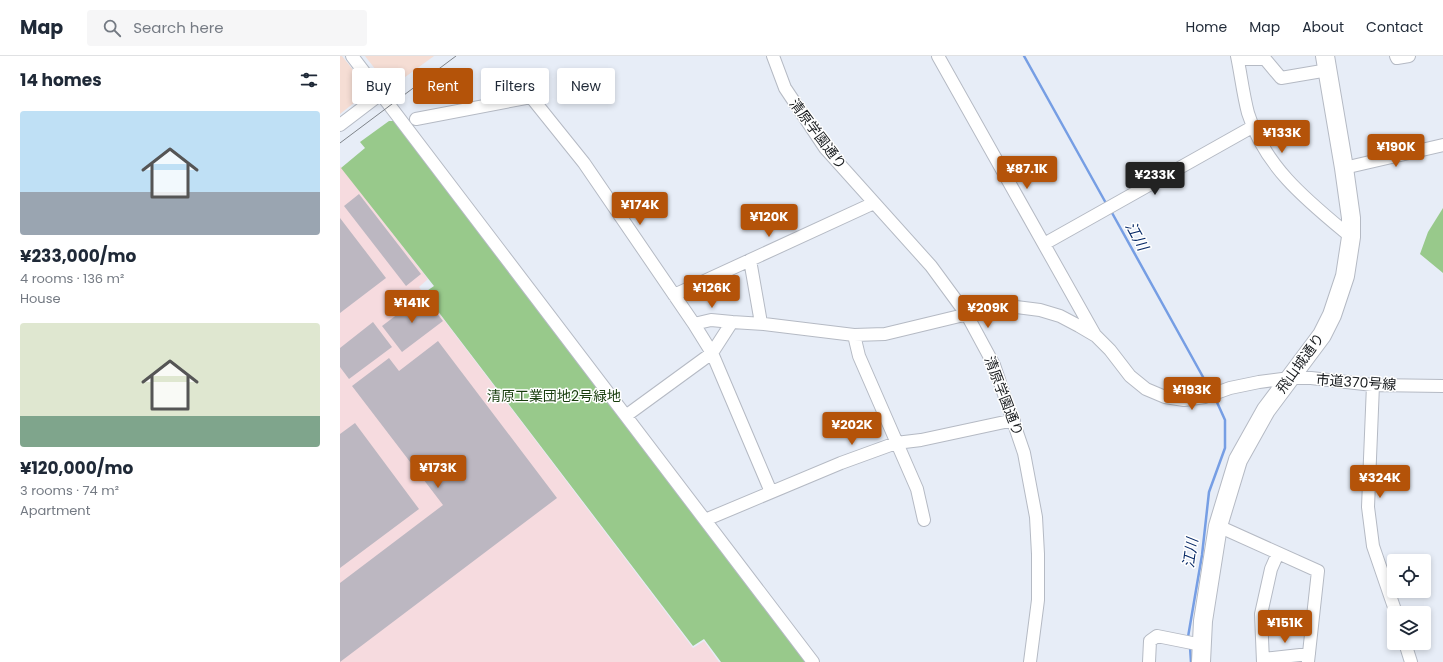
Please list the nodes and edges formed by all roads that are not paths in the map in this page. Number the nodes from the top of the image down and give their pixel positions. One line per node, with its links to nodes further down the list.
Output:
1 (352, 56): 8 (street)
2 (773, 56): 16 (street, 清原学園通り)
3 (938, 56): 18 (street)
4 (1396, 56): 5 (street)
5 (1409, 56)
6 (1238, 58): 7 (street); 13 (street)
7 (1326, 63): 15 (highway, 飛山城通り)
8 (362, 68)
9 (368, 104): 12 (street)
10 (390, 104): 31 (street)
11 (416, 119): 20 (street)
12 (340, 125)
13 (1254, 126): 17 (street); 18 (street)
14 (1443, 145): 15 (street)
15 (1344, 168): 17 (highway, 飛山城通り)
16 (874, 203): 19 (street); 21 (street, 清原学園通り)
17 (1351, 237): 28 (highway, 飛山城通り)
18 (1044, 244): 26 (street)
19 (750, 260): 20 (street); 23 (street)
20 (674, 295): 24 (street)
21 (967, 315): 25 (street, 市道370号線); 26 (street, 市道370号線); 32 (street, 清原学園通り)
22 (732, 322): 23 (street, 市道370号線); 24 (street, 市道370号線); 27 (street)
23 (761, 323): 25 (street, 市道370号線)
24 (694, 324): 27 (street)
25 (854, 335): 33 (street)
26 (1096, 336): 28 (street, 市道370号線)
27 (712, 353): 31 (street); 34 (street)
28 (1290, 378): 29 (street, 市道370号線); 37 (highway, 飛山城通り)
29 (1373, 385): 30 (street, 市道370号線); 39 (street)
30 (1443, 386)
31 (627, 415): 35 (street)
32 (1014, 420): 33 (street); 45 (street, 清原学園通り)
33 (896, 443): 34 (street); 36 (street)
34 (771, 492): 35 (street)
35 (705, 520): 44 (street)
36 (924, 520)
37 (1218, 526): 38 (street); 41 (highway, 飛山城通り)
38 (1278, 553): 42 (street); 43 (street)
39 (1394, 606)
40 (1407, 650): 47 (street)
41 (1202, 653): 46 (street)
42 (1309, 658): 43 (street)
43 (1263, 660)
44 (813, 662)
45 (1030, 662)
46 (1149, 662)
47 (1411, 662)

